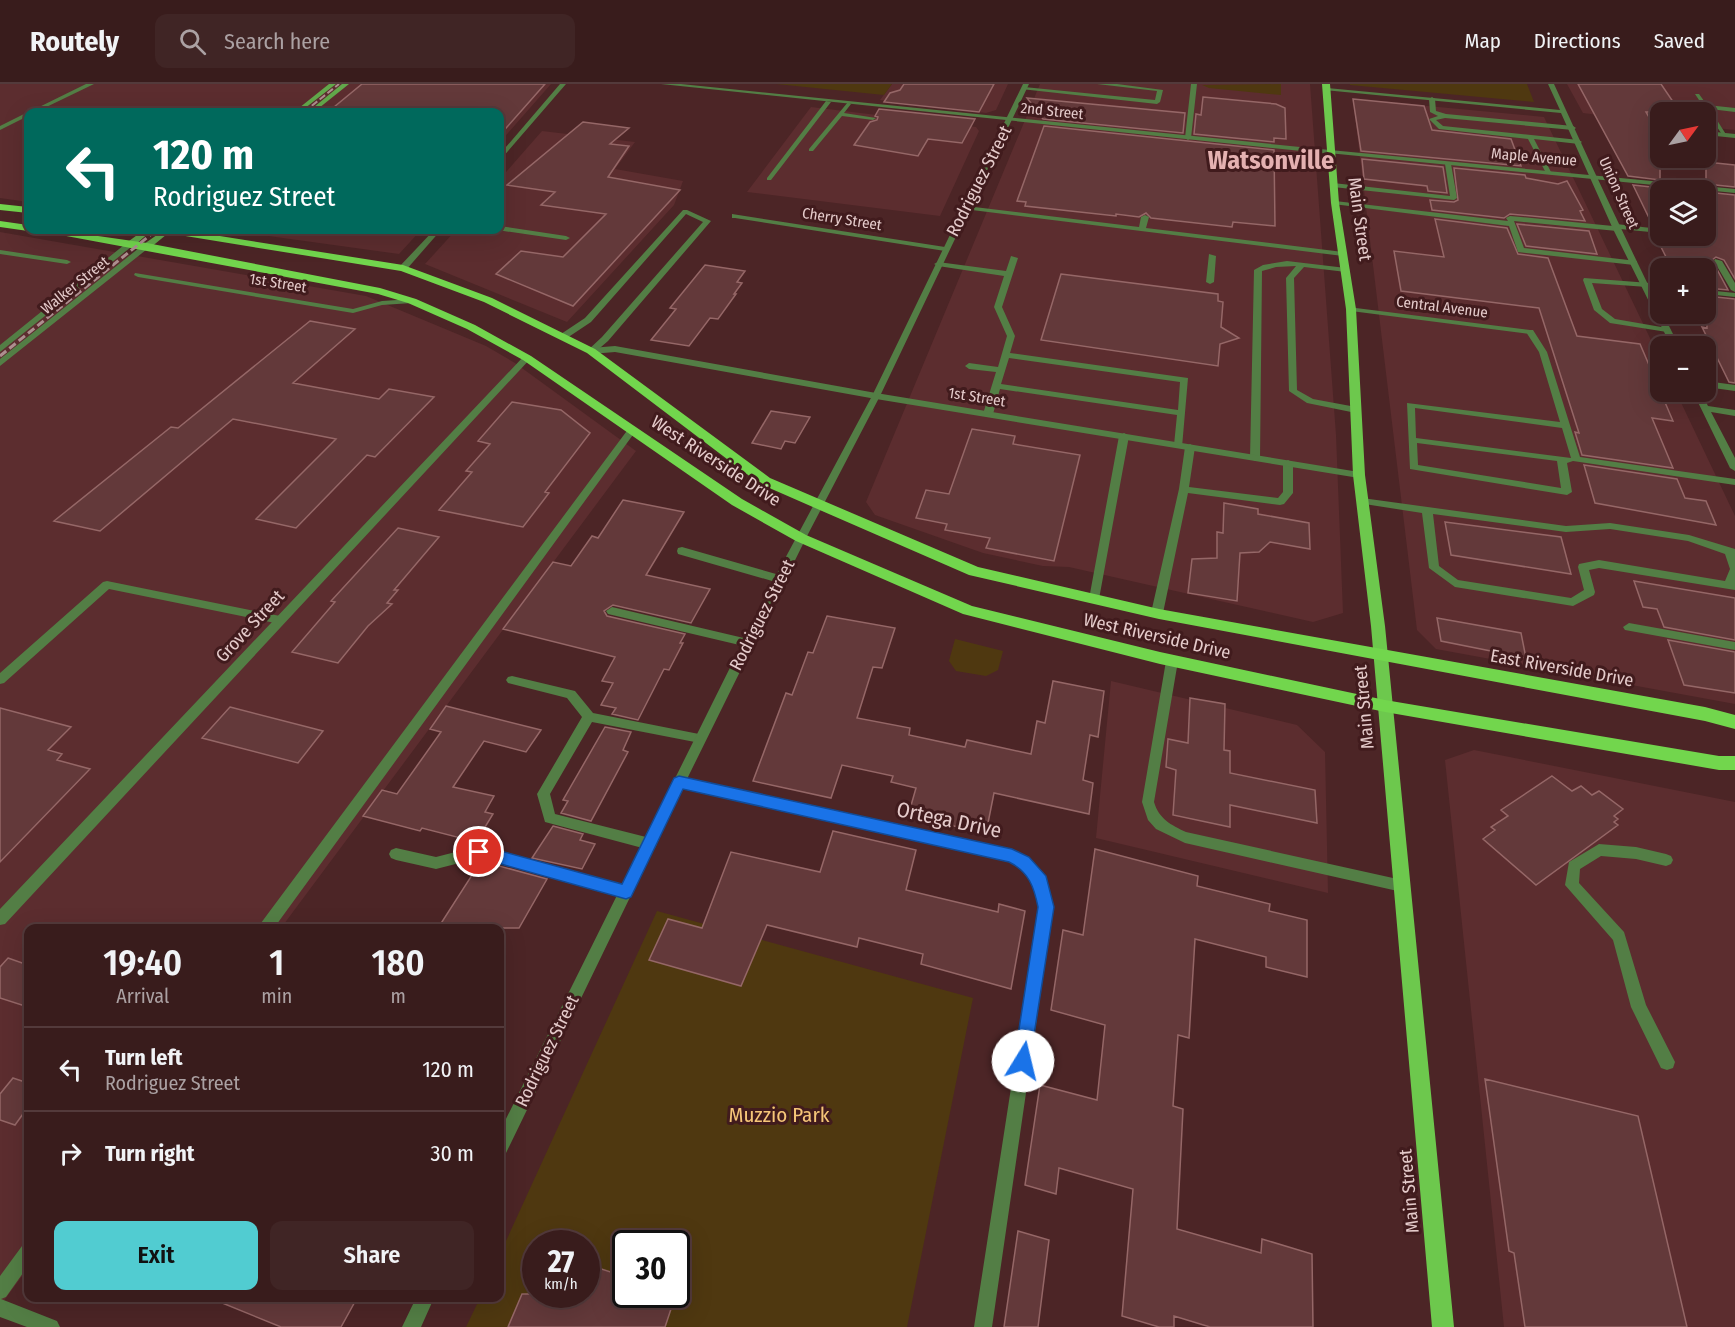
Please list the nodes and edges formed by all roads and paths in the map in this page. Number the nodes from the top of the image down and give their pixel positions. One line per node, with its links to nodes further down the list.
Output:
1 (91, 84): 16 (street)
2 (333, 84): 17 (main road)
3 (346, 84): 18 (main road)
4 (563, 84): 37 (street)
5 (664, 84): 13 (street, 2nd Street)
6 (1100, 84): 9 (street)
7 (1194, 84): 34 (street)
8 (1551, 84): 21 (street, Union Street)
9 (1025, 86): 26 (street, Rodriguez Street)
10 (1326, 87): 12 (street); 38 (main road, Main Street)
11 (1697, 95): 14 (street)
12 (1432, 99): 21 (street); 24 (street)
13 (828, 102): 15 (street, 2nd Street); 42 (street)
14 (1702, 102)
15 (848, 104): 22 (street); 26 (street, 2nd Street)
16 (41, 108)
17 (302, 108)
18 (316, 108)
19 (1716, 108): 20 (street)
20 (1735, 110)
21 (1565, 112): 29 (street, Union Street)
22 (840, 114): 25 (street); 36 (street)
23 (24, 116): 28 (street)
24 (1445, 116): 29 (street); 33 (street)
25 (873, 118)
26 (1010, 121): 34 (street, 2nd Street); 47 (street, Rodriguez Street)
27 (1716, 122): 31 (street)
28 (2, 126)
29 (1573, 128): 35 (street, Union Street)
30 (1716, 134): 31 (street)
31 (1725, 135): 32 (street)
32 (1735, 136)
33 (1530, 137): 35 (street); 40 (street)
34 (1188, 138): 38 (street, 2nd Street)
35 (1579, 142): 41 (street, Union Street)
36 (811, 150)
37 (504, 152)
38 (1330, 152): 39 (street, Maple Avenue); 43 (main road, Main Street)
39 (1448, 164): 40 (street, Maple Avenue); 43 (street)
40 (1548, 172): 41 (street, Maple Avenue)
41 (1593, 176): 44 (street, Maple Avenue); 54 (street, Union Street)
42 (769, 179)
43 (1333, 185): 45 (main road, Main Street)
44 (1735, 191)
45 (1335, 203): 51 (street); 68 (main road, Main Street)
46 (0, 207): 48 (highway)
47 (966, 208): 57 (street); 66 (street, Rodriguez Street)
48 (24, 210)
49 (735, 216): 66 (street, Cherry Street)
50 (1145, 217): 57 (street)
51 (1510, 221): 54 (street); 73 (street)
52 (0, 224): 53 (highway)
53 (24, 227)
54 (1616, 227): 56 (street); 73 (street, Union Street)
55 (504, 229): 63 (street)
56 (1650, 229)
57 (1142, 230): 68 (street)
58 (68, 234): 64 (highway, West Riverside Drive)
59 (143, 234): 64 (main road, Walker Street)
60 (162, 234): 65 (main road, Walker Street)
61 (192, 234): 76 (highway, West Riverside Drive)
62 (433, 234): 76 (street)
63 (566, 238)
64 (132, 243): 65 (highway, West Riverside Drive); 91 (street, Walker Street)
65 (147, 246): 85 (highway, West Riverside Drive); 95 (street, Walker Street)
66 (945, 249): 74 (street, Rodriguez Street)
67 (0, 252): 72 (street)
68 (1343, 254): 77 (main road, Main Street)
69 (1212, 256): 80 (street)
70 (1014, 258): 78 (street)
71 (1718, 261): 82 (street)
72 (67, 262)
73 (1634, 263): 81 (street, Union Street)
74 (938, 264): 78 (street); 101 (street, Rodriguez Street)
75 (1301, 266): 77 (street); 104 (street); 114 (street)
76 (403, 268): 89 (highway, West Riverside Drive)
77 (1346, 270): 86 (main road, Main Street)
78 (1008, 274): 93 (street)
79 (138, 275): 85 (street, 1st Street)
80 (1210, 282)
81 (1650, 285): 88 (street)
82 (1735, 290)
83 (1716, 293): 84 (street)
84 (1735, 295)
85 (412, 301): 94 (highway, West Riverside Drive)
86 (1351, 309): 104 (main road, Main Street); 108 (street, Central Avenue)
87 (1665, 324): 88 (street, Union Street)
88 (1667, 330): 90 (street, Union Street)
89 (564, 336): 92 (highway, West Riverside Drive); 92 (street)
90 (1670, 336)
91 (0, 348)
92 (591, 351): 101 (street, 1st Street); 123 (highway, West Riverside Drive)
93 (1006, 356): 97 (street); 105 (street)
94 (526, 358): 109 (highway, West Riverside Drive); 133 (street, Grove Street)
95 (0, 363)
96 (969, 366): 97 (street)
97 (1001, 370): 99 (street)
98 (1716, 385): 100 (street)
99 (996, 386): 105 (street); 107 (street)
100 (1735, 388)
101 (876, 396): 107 (street, 1st Street); 123 (street, Rodriguez Street)
102 (1703, 402): 103 (street)
103 (1706, 408): 106 (street); 118 (street)
104 (1356, 410): 119 (main road, Main Street)
105 (1182, 413): 112 (street)
106 (1735, 413)
107 (988, 414): 110 (street, 1st Street)
108 (1566, 426): 111 (street); 115 (street)
109 (632, 429): 125 (highway, West Riverside Drive); 153 (street)
110 (1124, 436): 112 (street, 1st Street); 130 (street)
111 (1412, 440): 116 (street); 116 (street)
112 (1179, 445): 113 (street, 1st Street)
113 (1190, 447): 114 (street, 1st Street); 121 (street)
114 (1255, 458): 117 (street, 1st Street)
115 (1576, 459): 116 (street); 120 (street)
116 (1562, 461)
117 (1288, 463): 119 (street, 1st Street); 121 (street)
118 (1735, 468)
119 (1359, 475): 122 (main road, Main Street)
120 (1735, 482)
121 (1184, 489): 132 (street)
122 (1362, 501): 124 (street); 137 (main road, Main Street)
123 (819, 507): 125 (street, Rodriguez Street); 130 (highway, West Riverside Drive)
124 (1427, 510): 127 (street); 129 (street)
125 (801, 538): 128 (street, Rodriguez Street); 138 (highway, West Riverside Drive)
126 (682, 551): 128 (street)
127 (1732, 553): 129 (street)
128 (779, 579): 135 (street, Rodriguez Street)
129 (1731, 585)
130 (1094, 599): 132 (highway, West Riverside Drive)
131 (612, 611): 135 (street)
132 (1157, 613): 137 (highway, West Riverside Drive)
133 (280, 620): 139 (street); 152 (street, Grove Street)
134 (1629, 627): 136 (street)
135 (748, 643): 144 (street, Rodriguez Street)
136 (1735, 646)
137 (1381, 655): 141 (main road, Main Street); 143 (highway, East Riverside Drive)
138 (1172, 661): 141 (highway, West Riverside Drive); 150 (street)
139 (0, 680)
140 (512, 680): 142 (street)
141 (1384, 706): 145 (highway); 150 (main road, Main Street)
142 (589, 717): 144 (street); 147 (street)
143 (1735, 722)
144 (700, 738): 146 (street, Rodriguez Street)
145 (1735, 763)
146 (679, 782): 147 (street, Rodriguez Street); 162 (street, Ortega Drive)
147 (650, 844): 151 (street, Rodriguez Street)
148 (396, 854): 151 (street)
149 (1666, 860): 154 (street)
150 (1402, 886): 163 (main road, Main Street)
151 (626, 892): 155 (street, Rodriguez Street)
152 (0, 919)
153 (269, 924)
154 (1667, 1062)
155 (504, 1139)
156 (24, 1257): 157 (street)
157 (0, 1290)
158 (423, 1302): 161 (street)
159 (0, 1308): 160 (street)
160 (51, 1327)
161 (411, 1327)
162 (983, 1327)
163 (1443, 1327)

